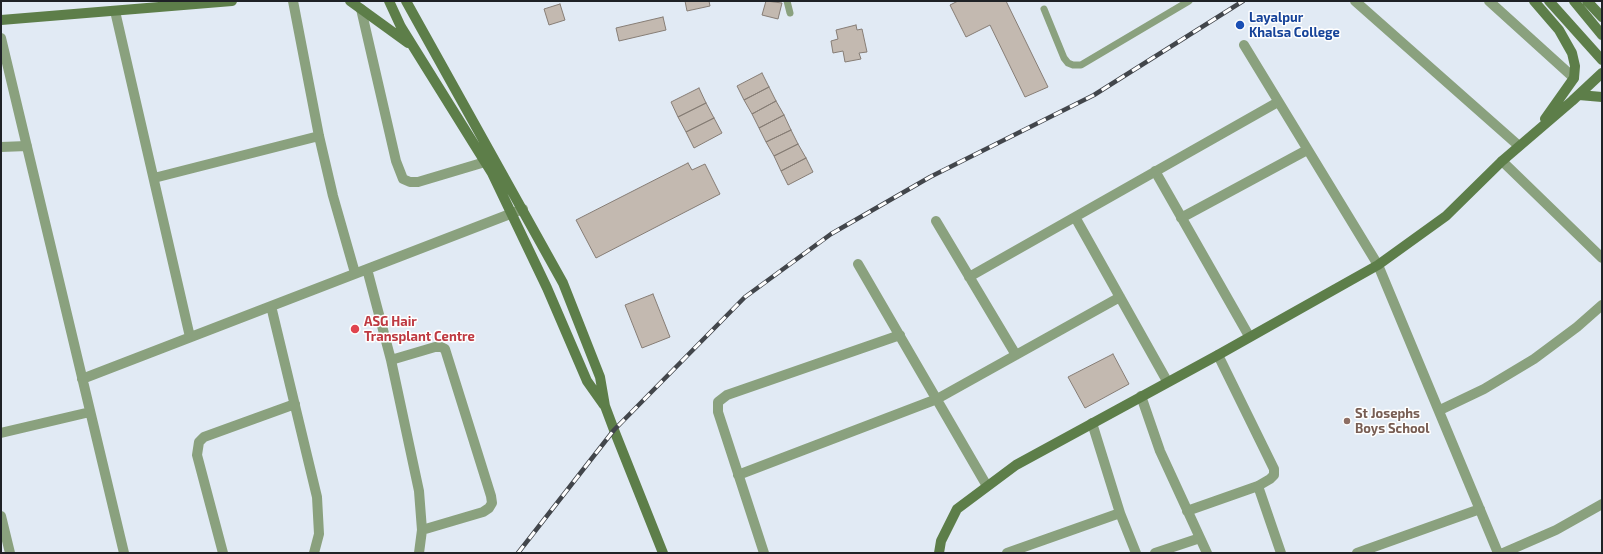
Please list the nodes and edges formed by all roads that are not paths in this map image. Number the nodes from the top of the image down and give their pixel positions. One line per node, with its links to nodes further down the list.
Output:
1 (232, 1): 16 (street)
2 (293, 1): 31 (street)
3 (350, 1): 14 (street)
4 (389, 1): 23 (street)
5 (406, 1): 40 (street)
6 (787, 1): 17 (lane)
7 (1189, 1): 15 (lane)
8 (1355, 1): 33 (street)
9 (1489, 1): 26 (street)
10 (1534, 1): 26 (street)
11 (1549, 1): 24 (street)
12 (1574, 1): 20 (street)
13 (1589, 2): 18 (street)
14 (361, 9): 23 (street); 37 (street)
15 (1044, 9)
16 (115, 11): 19 (street); 39 (street)
17 (790, 13)
18 (1602, 17)
19 (1, 20)
20 (1602, 35)
21 (1, 38): 32 (street)
22 (1244, 46): 29 (street)
23 (413, 47): 37 (street)
24 (1602, 60)
25 (1602, 73): 27 (street)
26 (1574, 78): 30 (street)
27 (1579, 95): 28 (street); 30 (street)
28 (1602, 97)
29 (1278, 102): 35 (street); 38 (street)
30 (1533, 135): 33 (street)
31 (319, 136): 39 (street); 49 (street)
32 (27, 146): 34 (street); 60 (street)
33 (1519, 146): 36 (street)
34 (1, 147)
35 (1308, 150): 43 (street); 47 (street)
36 (1502, 161): 45 (street); 47 (street)
37 (485, 162): 41 (street)
38 (1155, 172): 42 (street); 43 (street)
39 (154, 178): 56 (street)
40 (523, 209): 41 (street); 65 (street)
41 (511, 214): 48 (street); 65 (street)
42 (1075, 217): 50 (street); 51 (street)
43 (1181, 218): 55 (street)
44 (936, 221): 50 (street)
45 (1602, 258)
46 (858, 264): 54 (street)
47 (1378, 265): 55 (street); 66 (street)
48 (366, 269): 49 (street); 59 (street)
49 (356, 273): 53 (street)
50 (969, 277): 57 (street)
51 (1120, 297): 57 (street); 61 (street)
52 (1602, 305): 66 (street)
53 (271, 306): 56 (street); 64 (street)
54 (900, 335): 63 (street); 70 (street)
55 (1249, 336): 58 (street)
56 (190, 337): 60 (street)
57 (1016, 355): 63 (street)
58 (1218, 355): 61 (street); 72 (street)
59 (390, 360): 79 (street); 79 (street)
60 (82, 379): 67 (street)
61 (1167, 382): 62 (street)
62 (1141, 396): 68 (street); 75 (street)
63 (937, 399): 70 (street); 71 (street)
64 (295, 404): 83 (street); 84 (street)
65 (605, 406): 86 (street)
66 (1440, 410): 74 (street)
67 (90, 412): 69 (street); 82 (street)
68 (1092, 423): 71 (street); 76 (street)
69 (1, 433)
70 (738, 475): 87 (street)
71 (987, 486): 88 (street)
72 (1258, 486): 75 (street); 93 (street)
73 (1602, 504): 96 (street)
74 (1480, 509): 94 (street); 95 (street)
75 (1188, 511): 80 (street)
76 (1120, 514): 89 (street); 90 (street)
77 (1, 516): 78 (street)
78 (2, 528): 81 (street)
79 (422, 530): 85 (street)
80 (1200, 538): 91 (street); 92 (street)
81 (10, 553)
82 (124, 553)
83 (223, 553)
84 (314, 553)
85 (419, 553)
86 (663, 553)
87 (764, 553)
88 (939, 553)
89 (1007, 553)
90 (1136, 553)
91 (1155, 553)
92 (1207, 553)
93 (1281, 553)
94 (1357, 553)
95 (1498, 553)
96 (1503, 553)

